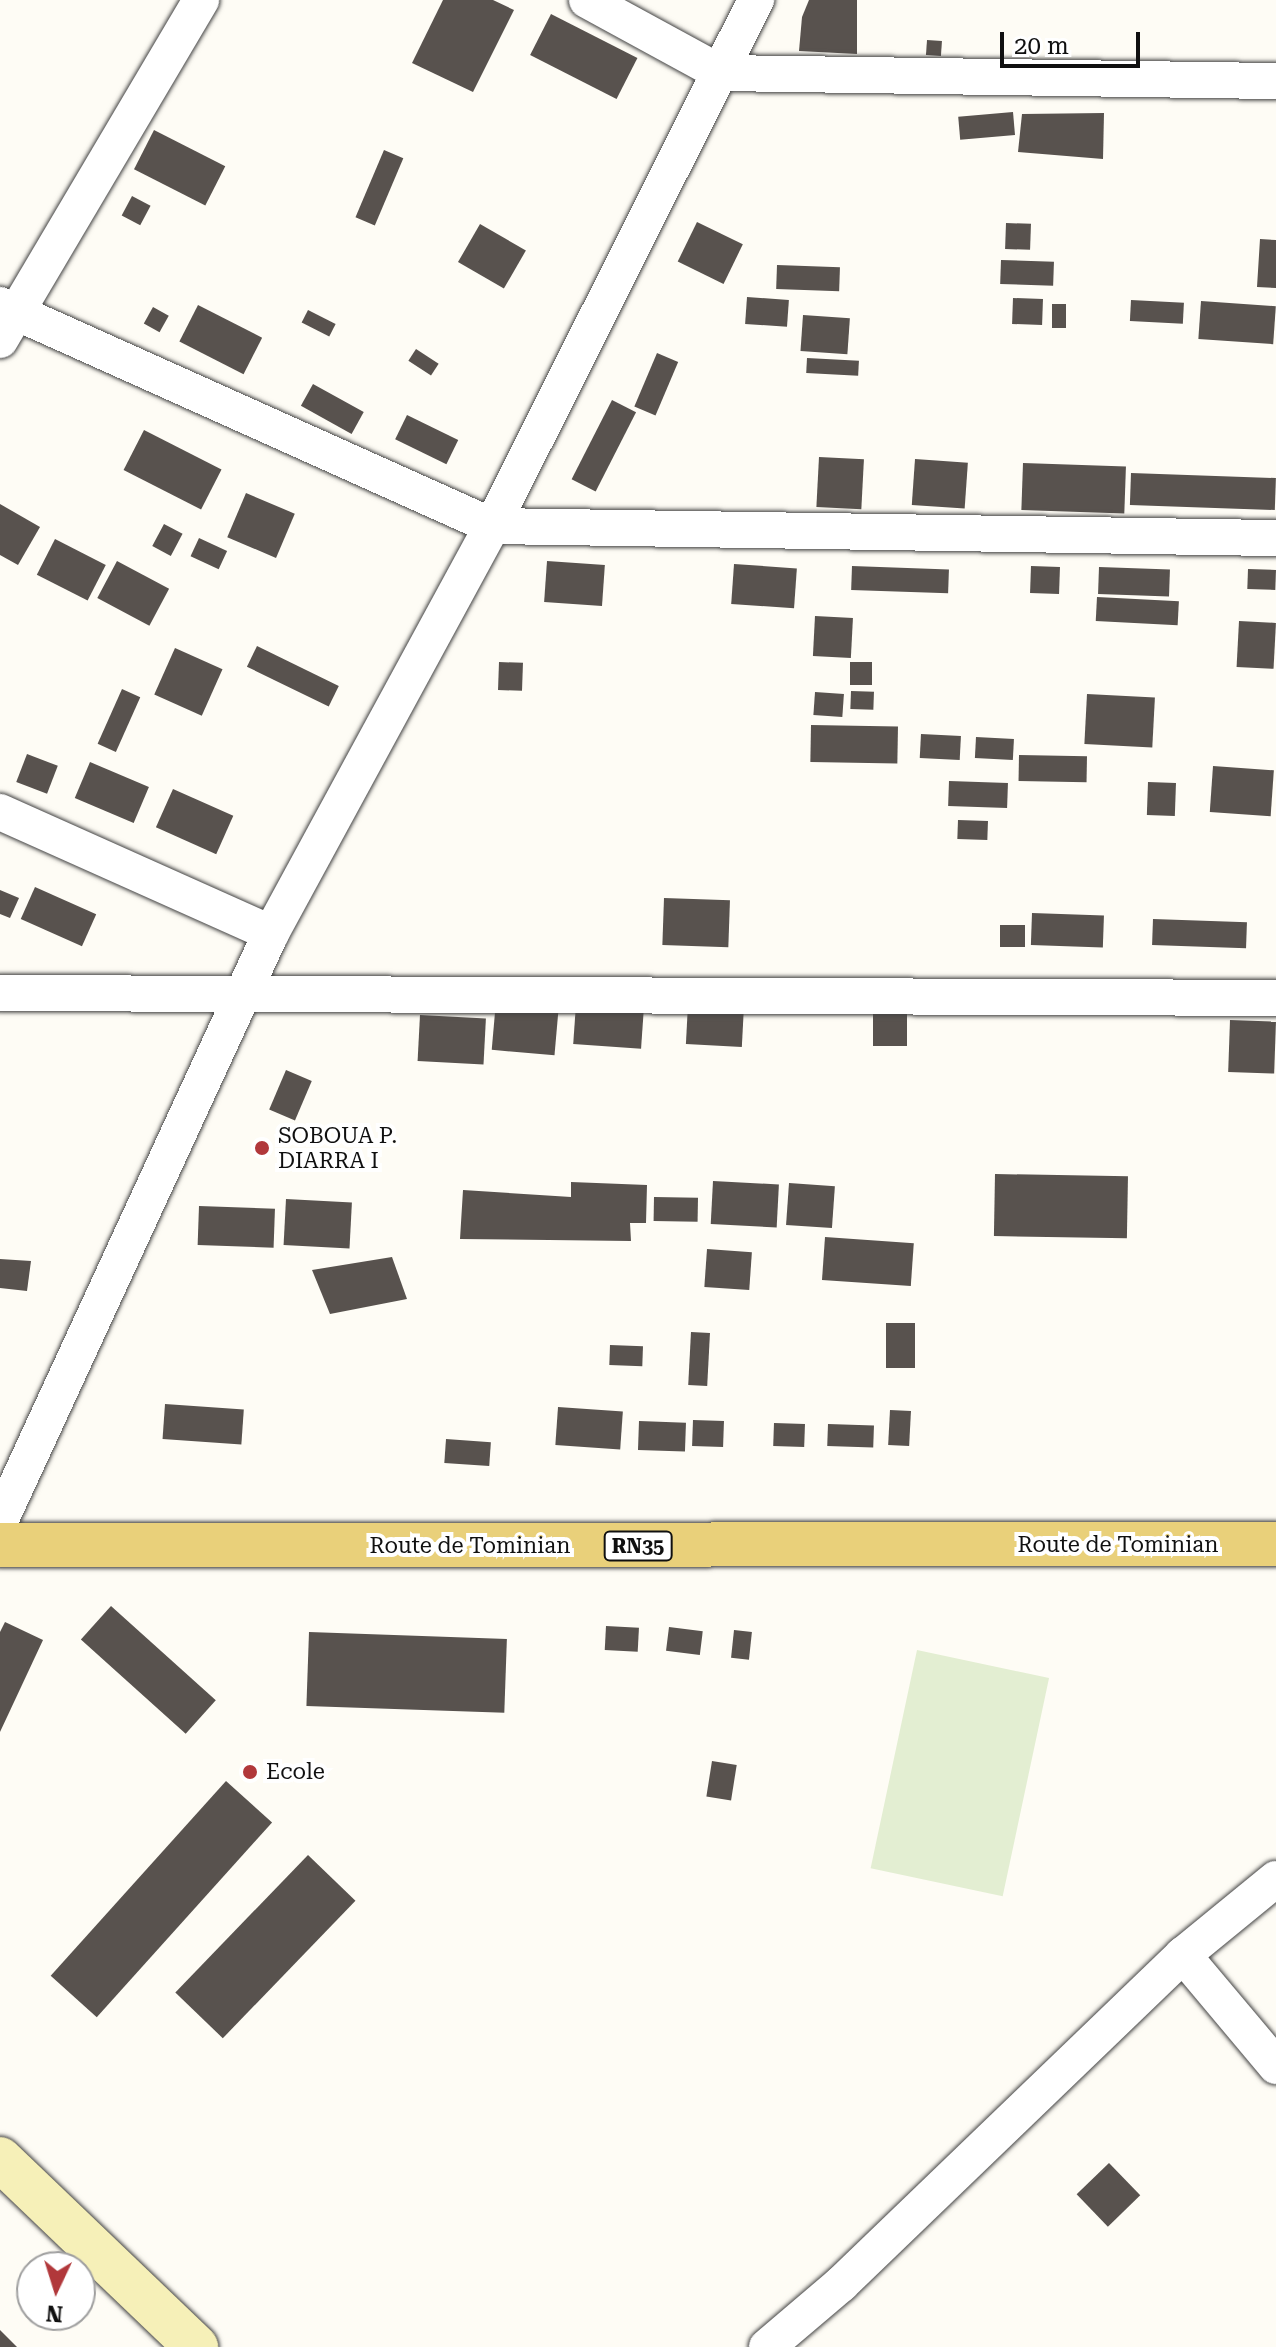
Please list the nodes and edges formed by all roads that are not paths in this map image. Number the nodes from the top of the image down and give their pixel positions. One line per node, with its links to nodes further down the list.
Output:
1 (201, 0): 6 (street)
2 (587, 0): 4 (street)
3 (756, 0): 4 (street)
4 (721, 73): 5 (street); 7 (street)
5 (1276, 81)
6 (5, 319): 7 (street)
7 (492, 526): 8 (street); 10 (street)
8 (1276, 538)
9 (0, 812): 10 (street)
10 (271, 933): 12 (street)
11 (0, 993): 12 (street)
12 (244, 995): 13 (street); 14 (street)
13 (1276, 998)
14 (0, 1521)
15 (1276, 1544): 16 (main road, Route de Tominian / RN35)
16 (0, 1545)
17 (1276, 1879): 18 (street)
18 (1183, 1955): 19 (street); 22 (street)
19 (1276, 2066)
20 (0, 2159): 21 (street)
21 (196, 2347)
22 (767, 2347)

